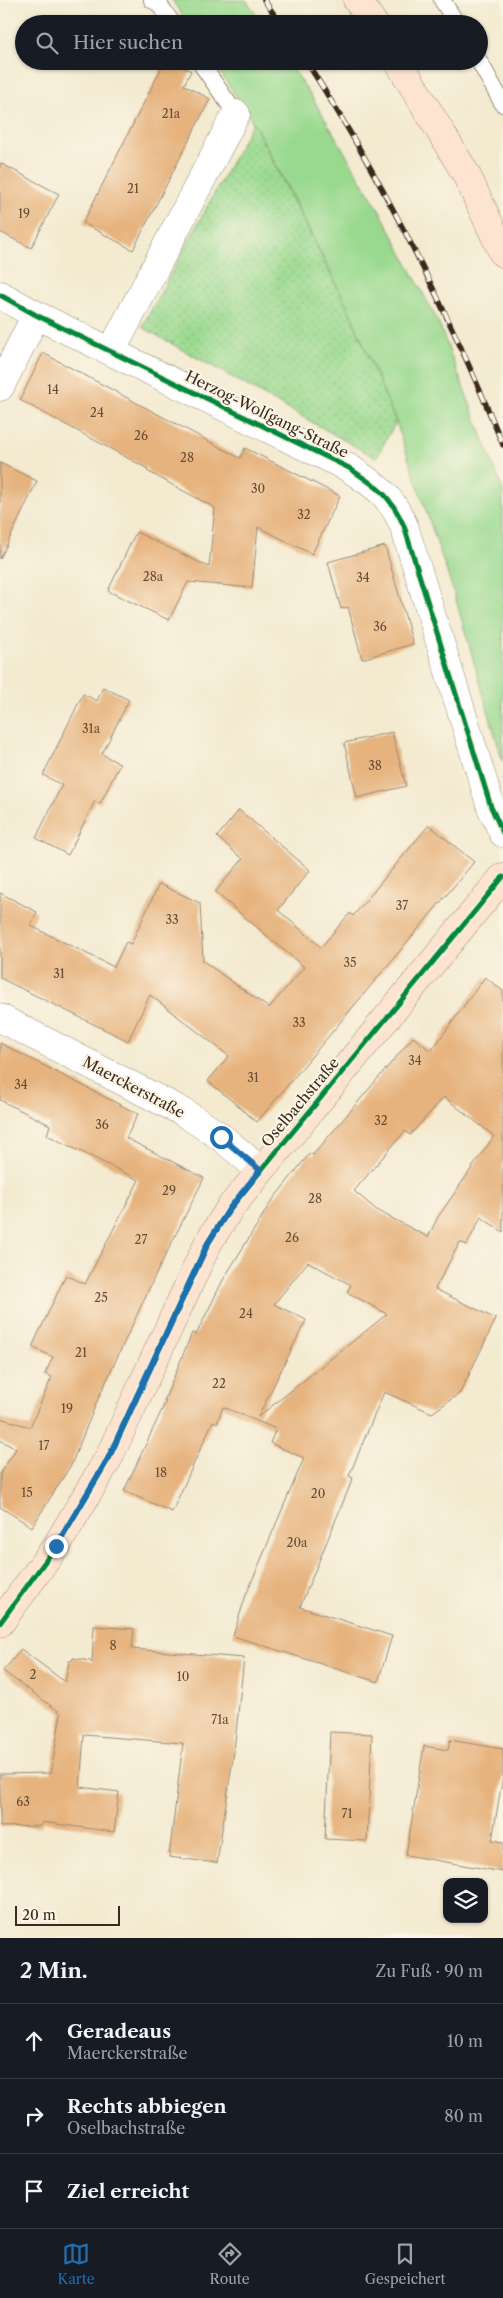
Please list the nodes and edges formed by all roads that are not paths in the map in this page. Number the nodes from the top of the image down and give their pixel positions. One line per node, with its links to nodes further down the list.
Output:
1 (152, 0): 4 (lane)
2 (357, 0): 5 (street)
3 (442, 0): 6 (lane)
4 (167, 15)
5 (368, 15)
6 (451, 15)
7 (205, 70): 11 (lane)
8 (403, 70): 12 (street)
9 (484, 70): 10 (lane)
10 (503, 104)
11 (236, 114): 15 (street)
12 (503, 253)
13 (0, 295): 14 (street, Herzog-Wolfgang-Straße)
14 (36, 315): 15 (street, Herzog-Wolfgang-Straße); 16 (street)
15 (112, 350): 17 (street, Herzog-Wolfgang-Straße)
16 (0, 387)
17 (503, 833)
18 (503, 877): 20 (street, Oselbachstraße)
19 (0, 1018): 20 (street, Maerckerstraße)
20 (260, 1170): 21 (street, Oselbachstraße)
21 (5, 1607)

